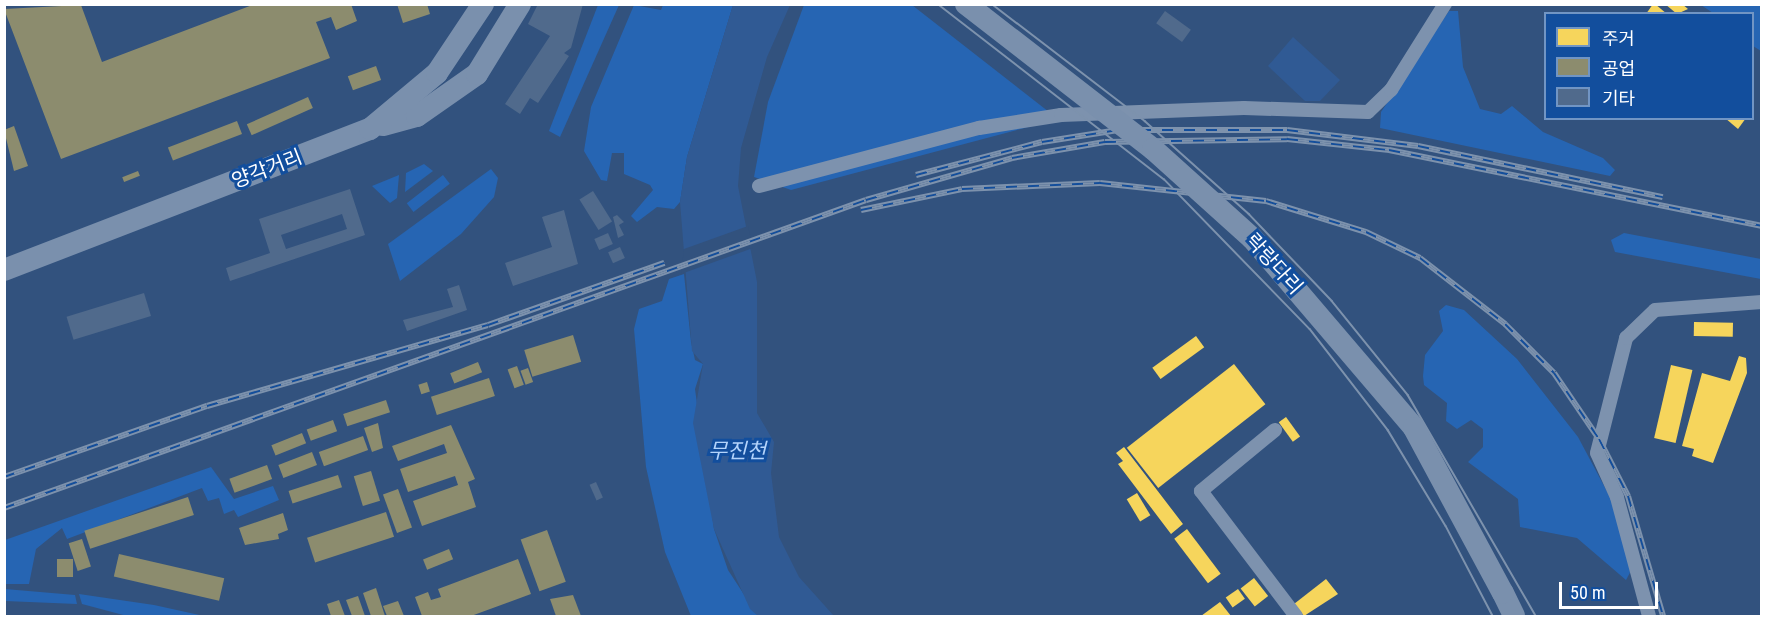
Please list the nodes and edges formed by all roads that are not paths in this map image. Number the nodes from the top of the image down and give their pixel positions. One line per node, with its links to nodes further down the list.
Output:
1 (483, 4): 5 (main road, 양각거리)
2 (520, 4): 5 (main road)
3 (966, 4): 11 (main road, 락랑다리, bridge)
4 (1445, 4): 6 (street)
5 (370, 129): 7 (main road, 양각거리)
6 (759, 186)
7 (4, 270)
8 (1761, 302): 12 (street)
9 (1275, 430): 10 (street)
10 (1296, 616)
11 (1514, 616)
12 (1648, 616)

